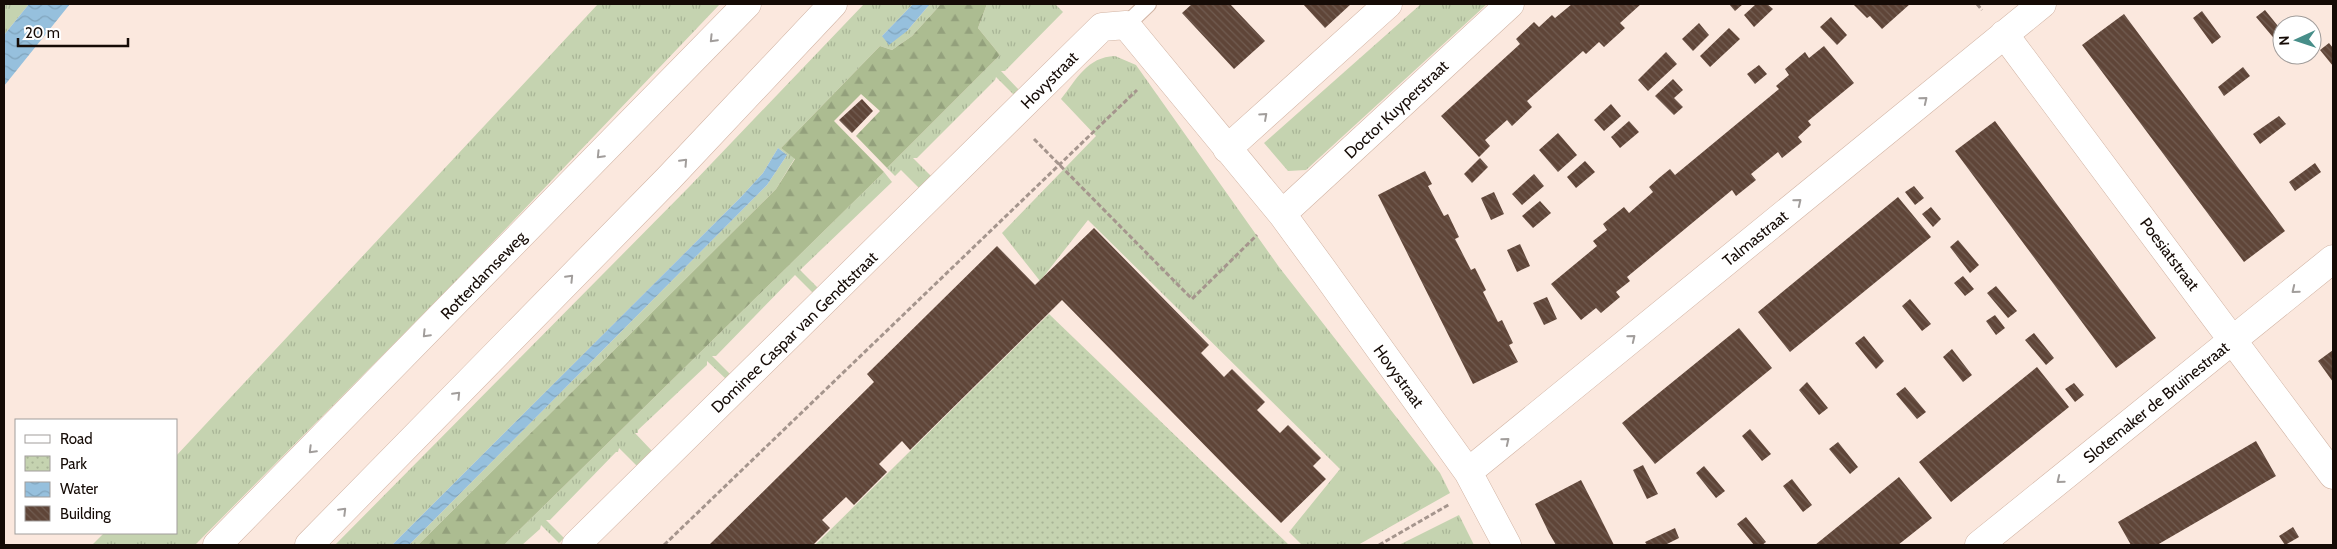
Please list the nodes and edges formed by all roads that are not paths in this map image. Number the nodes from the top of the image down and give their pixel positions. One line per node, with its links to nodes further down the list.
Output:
1 (747, 4): 16 (street, Rotterdamseweg, one-way to 16)
2 (833, 4): 17 (street, one-way to 2)
3 (1148, 4): 7 (lane)
4 (1388, 4): 10 (street, one-way to 4)
5 (1510, 4): 11 (street, Doctor Kuyperstraat)
6 (2042, 4): 8 (street, Talmastraat)
7 (1126, 25): 9 (street, Hovystraat); 10 (street, Hovystraat)
8 (2004, 34): 13 (street, Poesiatstraat); 14 (street, Talmastraat, one-way to 8)
9 (1012, 118): 18 (street, Dominee Caspar van Gendtstraat)
10 (1227, 149): 11 (street, Hovystraat)
11 (1282, 214): 14 (street, Hovystraat)
12 (2333, 259): 13 (street, Slotemaker de Bruïnestraat, one-way to 13)
13 (2234, 339): 15 (street, Poesiatstraat); 20 (street, Slotemaker de Bruïnestraat, one-way to 20)
14 (1468, 472): 19 (street, Hovystraat)
15 (2333, 476)
16 (218, 545)
17 (309, 545)
18 (576, 545)
19 (1507, 545)
20 (1978, 545)

